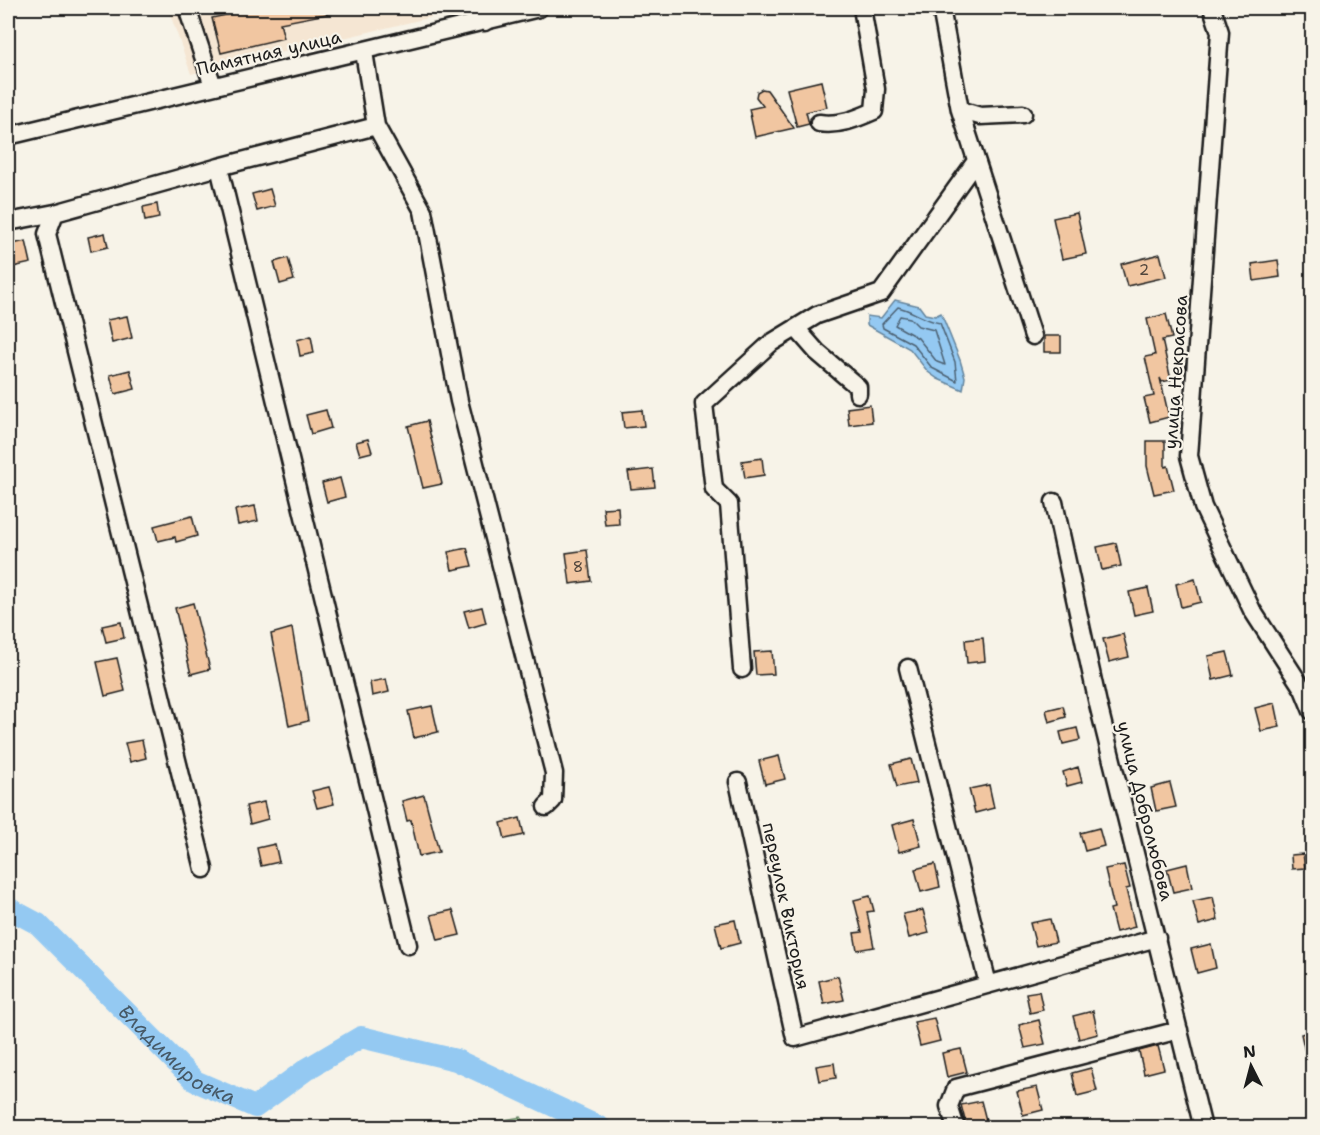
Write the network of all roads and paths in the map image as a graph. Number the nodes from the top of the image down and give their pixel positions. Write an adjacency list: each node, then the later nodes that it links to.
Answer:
1 (188, 8): 8 (street)
2 (539, 8): 6 (street, Памятная улица)
3 (862, 8): 11 (street)
4 (941, 8): 9 (street)
5 (1212, 8): 24 (street, улица Некрасова)
6 (483, 15): 7 (street, Памятная улица)
7 (364, 52): 8 (street, Памятная улица); 12 (street)
8 (213, 86): 13 (street, Памятная улица)
9 (960, 110): 10 (street); 14 (street)
10 (1023, 114)
11 (819, 123)
12 (376, 126): 15 (street); 26 (street)
13 (8, 136)
14 (976, 161): 18 (street); 19 (street)
15 (219, 167): 16 (street); 29 (street)
16 (55, 213): 17 (street); 27 (street)
17 (8, 222)
18 (796, 328): 20 (street); 23 (street)
19 (1033, 336)
20 (858, 394)
21 (1054, 502): 28 (street, улица Добролюбова)
22 (908, 668): 30 (street)
23 (742, 669)
24 (1312, 711)
25 (738, 782): 30 (street, переулок Виктория)
26 (546, 807)
27 (204, 869)
28 (1157, 938): 30 (street); 31 (street, улица Добролюбова)
29 (408, 945)
30 (988, 984)
31 (1179, 1030): 32 (street); 33 (street, улица Добролюбова)
32 (956, 1128)
33 (1203, 1128)

